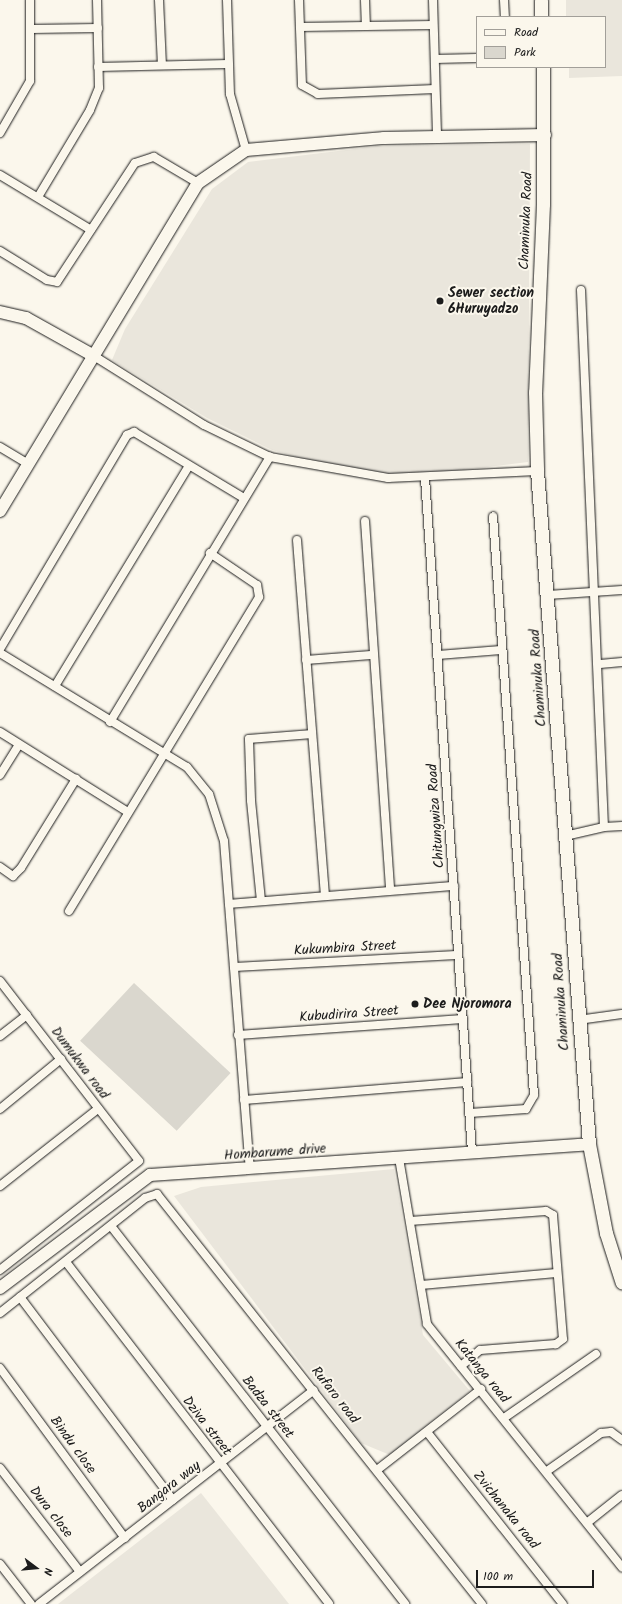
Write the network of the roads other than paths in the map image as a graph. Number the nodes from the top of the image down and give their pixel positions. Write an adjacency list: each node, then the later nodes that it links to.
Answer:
1 (30, 0): 16 (street)
2 (97, 0): 15 (street)
3 (159, 0): 20 (street)
4 (227, 0): 19 (street)
5 (299, 0): 14 (street)
6 (365, 0): 13 (street)
7 (433, 0): 12 (street)
8 (504, 0): 10 (street)
9 (541, 0): 11 (main road)
10 (505, 16)
11 (542, 16)
12 (433, 25): 13 (street); 18 (street)
13 (366, 26): 14 (street)
14 (300, 27): 23 (street)
15 (98, 28): 16 (street); 21 (street)
16 (31, 29): 24 (street)
17 (476, 58): 18 (street)
18 (435, 59): 23 (street)
19 (228, 64): 20 (street); 27 (street)
20 (162, 65): 21 (street)
21 (98, 67): 30 (street)
22 (543, 68): 25 (main road, Chaminuka Road)
23 (435, 89): 26 (street)
24 (0, 133)
25 (545, 134): 26 (street); 40 (main road, Chaminuka Road)
26 (437, 137): 27 (street)
27 (246, 150): 29 (street)
28 (0, 175): 30 (street)
29 (198, 183): 31 (street); 35 (street)
30 (38, 197): 31 (street)
31 (91, 230): 32 (street)
32 (0, 251)
33 (580, 290): 49 (street)
34 (0, 312): 35 (street)
35 (94, 356): 37 (street); 38 (street)
36 (0, 447): 38 (street)
37 (270, 457): 41 (street); 42 (street)
38 (28, 464): 43 (street)
39 (189, 466): 42 (street); 51 (street); 59 (street)
40 (538, 471): 41 (street); 50 (main road, Chaminuka Road)
41 (425, 478): 55 (street, Chitungwiza Road)
42 (244, 498): 47 (street)
43 (0, 511)
44 (492, 516): 52 (street)
45 (365, 521): 54 (street)
46 (298, 540): 56 (street)
47 (210, 553): 60 (street); 64 (street)
48 (622, 590): 49 (street)
49 (595, 592): 50 (street); 58 (street)
50 (548, 595): 70 (main road, Chaminuka Road)
51 (0, 649)
52 (500, 650): 55 (street); 92 (street)
53 (0, 653): 59 (street)
54 (371, 655): 56 (street); 73 (street)
55 (438, 656): 72 (street, Chitungwiza Road)
56 (306, 660): 62 (street)
57 (622, 662): 58 (street)
58 (600, 664): 69 (street)
59 (55, 686): 60 (street)
60 (110, 722): 64 (street)
61 (0, 732): 63 (street)
62 (312, 734): 74 (street); 75 (street)
63 (19, 744): 65 (street); 66 (street)
64 (164, 753): 67 (street); 76 (street)
65 (0, 775)
66 (76, 778): 67 (street); 71 (street)
67 (128, 812): 77 (street)
68 (622, 826): 69 (street)
69 (604, 827): 70 (street)
70 (565, 836): 84 (main road, Chaminuka Road)
71 (0, 867)
72 (454, 886): 73 (street); 78 (street, Chitungwiza Road)
73 (390, 890): 74 (street)
74 (325, 894): 75 (street)
75 (261, 901): 76 (street)
76 (229, 904): 79 (street)
77 (69, 911)
78 (457, 955): 79 (street, Kukumbira Street); 83 (street, Chitungwiza Road)
79 (234, 967): 85 (street)
80 (0, 981): 82 (street, Dumukwa road)
81 (622, 1014): 84 (street)
82 (27, 1015): 86 (street); 87 (street, Dumukwa road)
83 (462, 1019): 85 (street, Kubudirira Street); 88 (street, Chitungwiza Road)
84 (578, 1020): 93 (main road, Chaminuka Road)
85 (238, 1035): 89 (street)
86 (0, 1036)
87 (61, 1060): 90 (street); 91 (street, Dumukwa road)
88 (467, 1082): 89 (street); 92 (street, Chitungwiza Road)
89 (244, 1100): 96 (street)
90 (0, 1109)
91 (98, 1109): 97 (street); 101 (street, Dumukwa road)
92 (470, 1113): 94 (street, Chitungwiza Road)
93 (589, 1144): 94 (street, Hombarume drive); 103 (main road, Chaminuka Road)
94 (472, 1152): 95 (street, Hombarume drive)
95 (399, 1158): 96 (street, Hombarume drive); 98 (street, Katanga road)
96 (250, 1169): 105 (street, Hombarume drive)
97 (0, 1186)
98 (410, 1221): 102 (street); 104 (street, Katanga road)
99 (111, 1226): 100 (street); 112 (street, Rufaro road); 114 (street, Badza street)
100 (66, 1262): 106 (street); 117 (street, Dziva street)
101 (0, 1270)
102 (556, 1273): 104 (street); 109 (street)
103 (622, 1283)
104 (421, 1285): 109 (street, Katanga road)
105 (0, 1288)
106 (20, 1297): 107 (street); 122 (street)
107 (0, 1313)
108 (596, 1354): 113 (street)
109 (462, 1366): 111 (street, Katanga road)
110 (0, 1368): 124 (street, Bindu close)
111 (481, 1389): 113 (street, Katanga road); 115 (street)
112 (314, 1390): 114 (street, Bangara way); 119 (street, Rufaro road)
113 (504, 1418): 120 (street, Katanga road)
114 (267, 1427): 117 (street, Bangara way); 131 (street, Badza street)
115 (427, 1432): 119 (street); 133 (street, Zvichanaka road)
116 (622, 1440): 120 (street)
117 (220, 1464): 122 (street, Bangara way); 130 (street, Dziva street)
118 (0, 1468): 127 (street, Dura close)
119 (378, 1470): 132 (street, Rufaro road)
120 (548, 1471): 123 (street, Katanga road)
121 (622, 1495): 123 (street)
122 (173, 1500): 124 (street, Bangara way)
123 (588, 1522): 126 (street, Katanga road)
124 (125, 1538): 127 (street, Bangara way)
125 (0, 1564): 128 (street)
126 (622, 1567)
127 (80, 1572): 129 (street, Bangara way)
128 (31, 1604)
129 (39, 1604)
130 (329, 1604)
131 (405, 1604)
132 (482, 1604)
133 (563, 1604)

